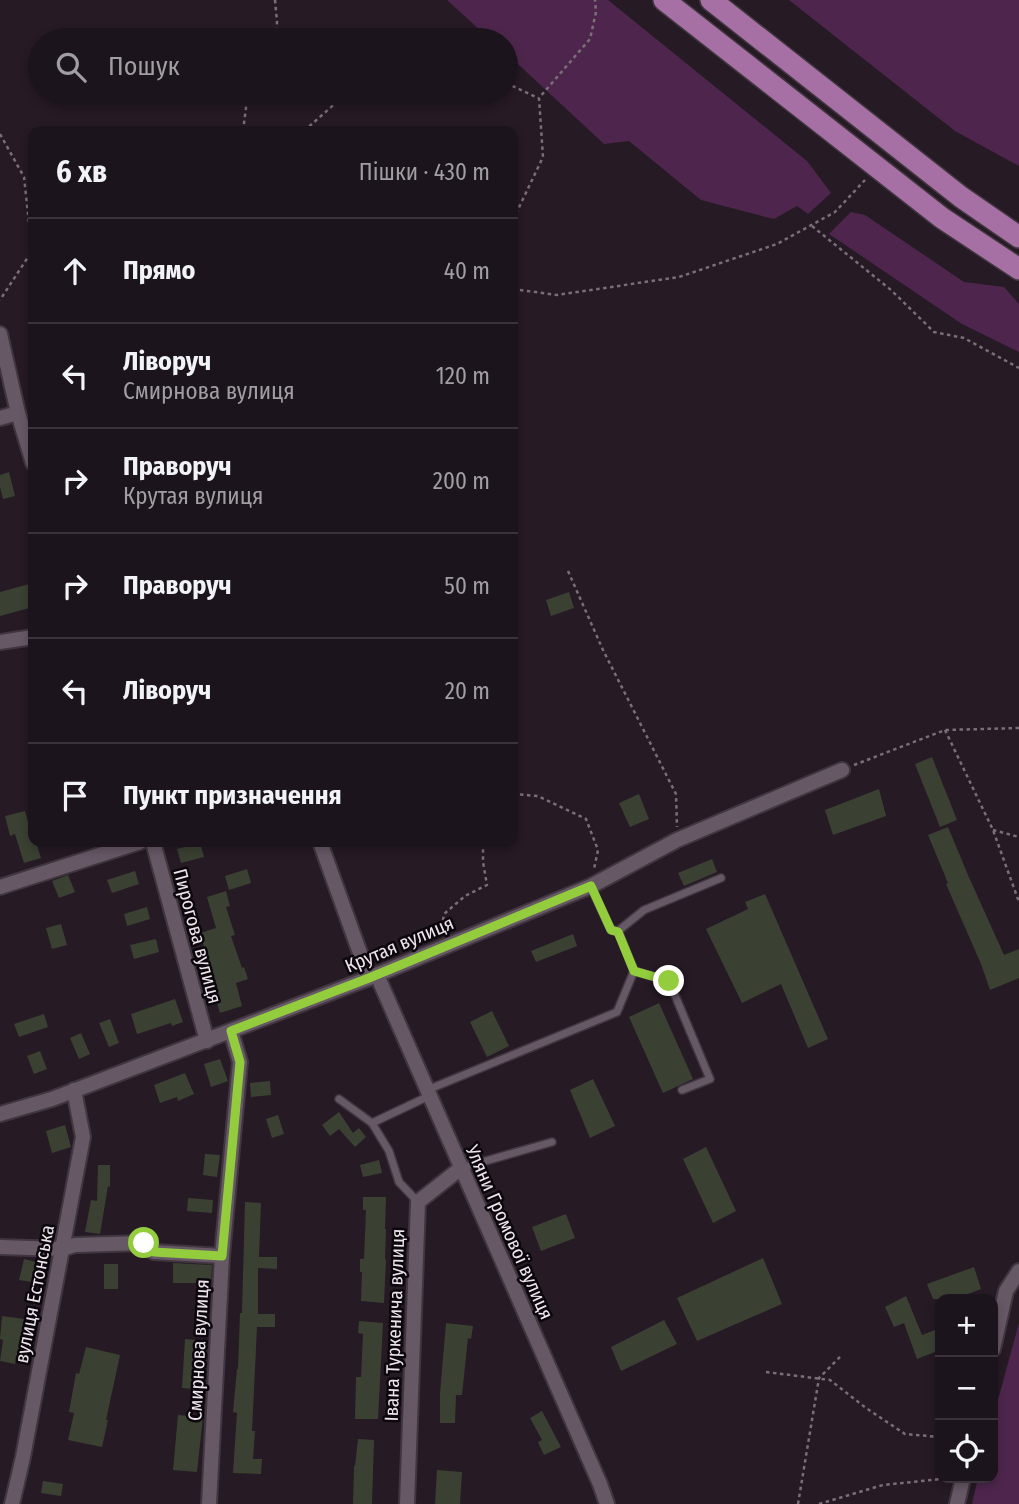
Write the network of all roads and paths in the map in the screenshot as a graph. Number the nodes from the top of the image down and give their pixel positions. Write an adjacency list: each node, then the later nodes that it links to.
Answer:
1 (275, 0): 5 (path)
2 (595, 0): 7 (path)
3 (664, 0): 13 (main road)
4 (711, 0): 17 (main road)
5 (277, 28)
6 (518, 88): 7 (path)
7 (539, 98): 14 (path)
8 (246, 105): 10 (path)
9 (333, 105): 11 (path)
10 (244, 126)
11 (310, 126)
12 (0, 134): 15 (path)
13 (878, 167): 16 (path); 19 (main road)
14 (518, 210)
15 (28, 214)
16 (811, 225): 20 (path); 23 (path)
17 (1019, 237)
18 (28, 257): 21 (path)
19 (1019, 269)
20 (518, 290)
21 (0, 300)
22 (0, 334): 24 (street)
23 (1019, 368)
24 (18, 413): 25 (street); 26 (street)
25 (0, 418)
26 (28, 446)
27 (568, 571): 36 (path)
28 (28, 638): 29 (street)
29 (0, 642)
30 (1019, 729): 31 (path)
31 (945, 730): 32 (path); 34 (path)
32 (842, 770): 36 (street, Крутая вулиця)
33 (518, 794): 42 (path)
34 (993, 830): 35 (path); 44 (path)
35 (1019, 837)
36 (677, 840): 42 (street, Крутая вулиця)
37 (124, 847): 43 (street)
38 (154, 847): 50 (street, Пирогова вулиця)
39 (322, 847): 48 (street, Уляни Громової вулиця)
40 (483, 847): 46 (path)
41 (721, 878): 45 (lane)
42 (591, 886): 45 (lane); 46 (street, Крутая вулиця)
43 (0, 887)
44 (1019, 902)
45 (618, 932): 47 (lane)
46 (439, 948): 48 (street, Крутая вулиця)
47 (634, 971): 52 (lane); 53 (lane)
48 (373, 977): 49 (street, Крутая вулиця); 53 (street, Уляни Громової вулиця)
49 (231, 1031): 50 (street, Крутая вулиця); 62 (street, Смирнова вулиця)
50 (207, 1041): 51 (street, Крутая вулиця)
51 (74, 1090): 55 (street, Крутая вулиця); 61 (street, вулиця Естонська)
52 (682, 1090)
53 (428, 1093): 56 (lane); 58 (street, Уляни Громової вулиця)
54 (339, 1099): 56 (lane)
55 (1, 1110)
56 (372, 1123): 59 (lane)
57 (552, 1142): 58 (lane)
58 (461, 1168): 59 (street, Івана Туркенича вулиця); 74 (street, Уляни Громової вулиця)
59 (418, 1202): 73 (street, Івана Туркенича вулиця)
60 (0, 1247): 61 (street)
61 (62, 1250): 62 (street); 71 (street, вулиця Естонська)
62 (222, 1256): 72 (street, Смирнова вулиця)
63 (1019, 1271): 64 (street)
64 (998, 1326)
65 (842, 1355): 67 (path)
66 (766, 1372): 67 (path)
67 (818, 1378): 68 (path); 75 (path)
68 (935, 1437)
69 (935, 1480): 76 (path)
70 (962, 1483): 77 (street)
71 (12, 1504)
72 (208, 1504)
73 (407, 1504)
74 (607, 1504)
75 (798, 1504)
76 (819, 1504)
77 (957, 1504)

